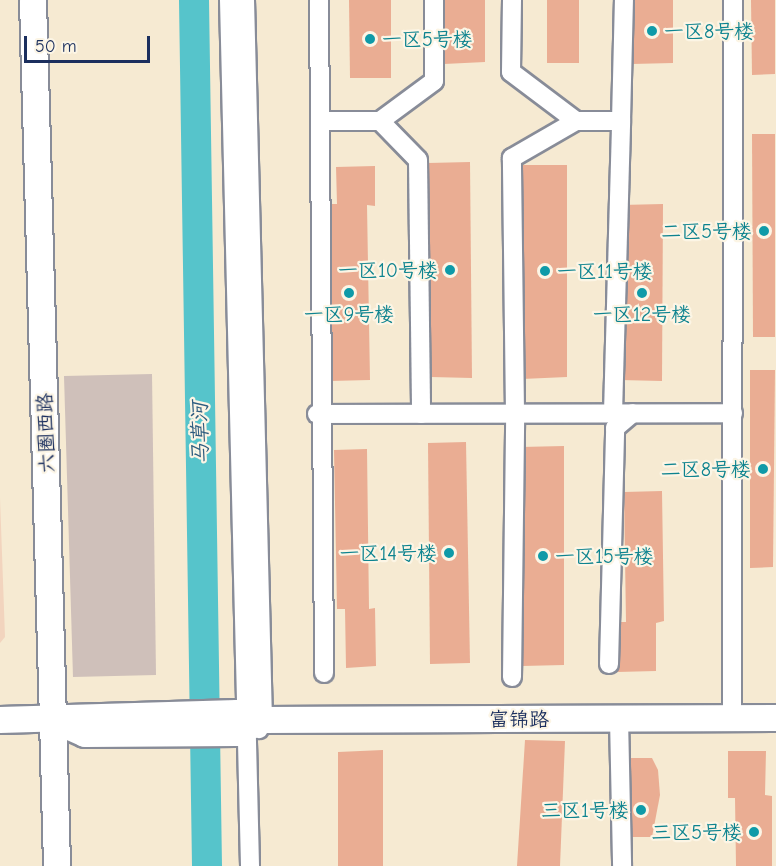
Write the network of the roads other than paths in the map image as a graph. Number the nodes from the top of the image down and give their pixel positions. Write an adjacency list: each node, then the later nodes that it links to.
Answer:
1 (33, 0): 26 (street, 六圈西路)
2 (229, 0): 27 (street)
3 (245, 0): 27 (street)
4 (320, 0): 9 (street)
5 (435, 0): 10 (street)
6 (512, 0): 12 (street)
7 (624, 0): 11 (street)
8 (733, 0): 13 (street)
9 (322, 121): 10 (street); 17 (street)
10 (380, 121): 18 (street)
11 (621, 121): 12 (street); 15 (street)
12 (576, 122): 14 (street)
13 (733, 412): 16 (street); 23 (street)
14 (515, 413): 15 (street); 18 (street); 21 (street)
15 (613, 413): 16 (street)
16 (633, 413): 19 (street)
17 (320, 414): 18 (street); 20 (street)
18 (421, 414)
19 (609, 664)
20 (324, 673)
21 (512, 677)
22 (619, 718): 23 (street, 富锦路); 27 (street, 富锦路); 30 (street)
23 (732, 718): 24 (street, 富锦路)
24 (776, 718)
25 (0, 720): 26 (street, 富锦路)
26 (54, 720): 27 (street, 富锦路); 28 (street, 六圈西路)
27 (246, 722): 29 (street)
28 (57, 866)
29 (250, 866)
30 (622, 866)

